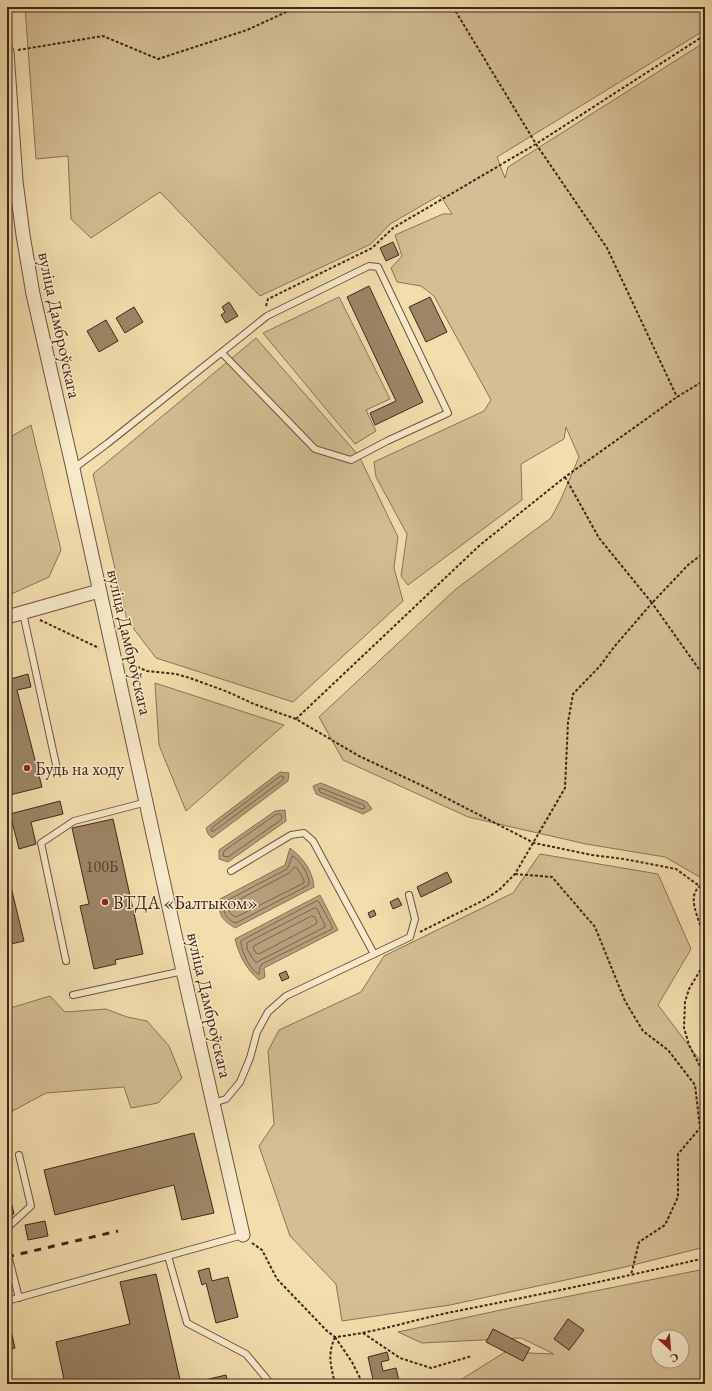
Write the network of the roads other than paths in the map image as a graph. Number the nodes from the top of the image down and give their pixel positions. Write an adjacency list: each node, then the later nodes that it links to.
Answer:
1 (7, 52): 2 (street, вуліца Дамброўскага)
2 (12, 181): 4 (street, вуліца Дамброўскага)
3 (222, 352): 3 (lane); 4 (lane)
4 (73, 469): 5 (street, вуліца Дамброўскага)
5 (99, 591): 6 (street); 9 (street, вуліца Дамброўскага)
6 (23, 612): 7 (street); 8 (lane)
7 (7, 617)
8 (56, 769)
9 (147, 802): 13 (lane); 14 (street, вуліца Дамброўскага)
10 (231, 871): 12 (lane)
11 (410, 895): 12 (lane)
12 (374, 954): 16 (lane)
13 (66, 961)
14 (183, 971): 15 (lane); 16 (street, вуліца Дамброўскага)
15 (73, 995)
16 (213, 1103): 19 (street, вуліца Дамброўскага)
17 (19, 1155): 18 (lane)
18 (7, 1228)
19 (243, 1235): 21 (lane)
20 (7, 1251): 22 (lane)
21 (168, 1256): 22 (lane); 24 (lane)
22 (19, 1298): 23 (lane)
23 (7, 1301)
24 (271, 1384)

